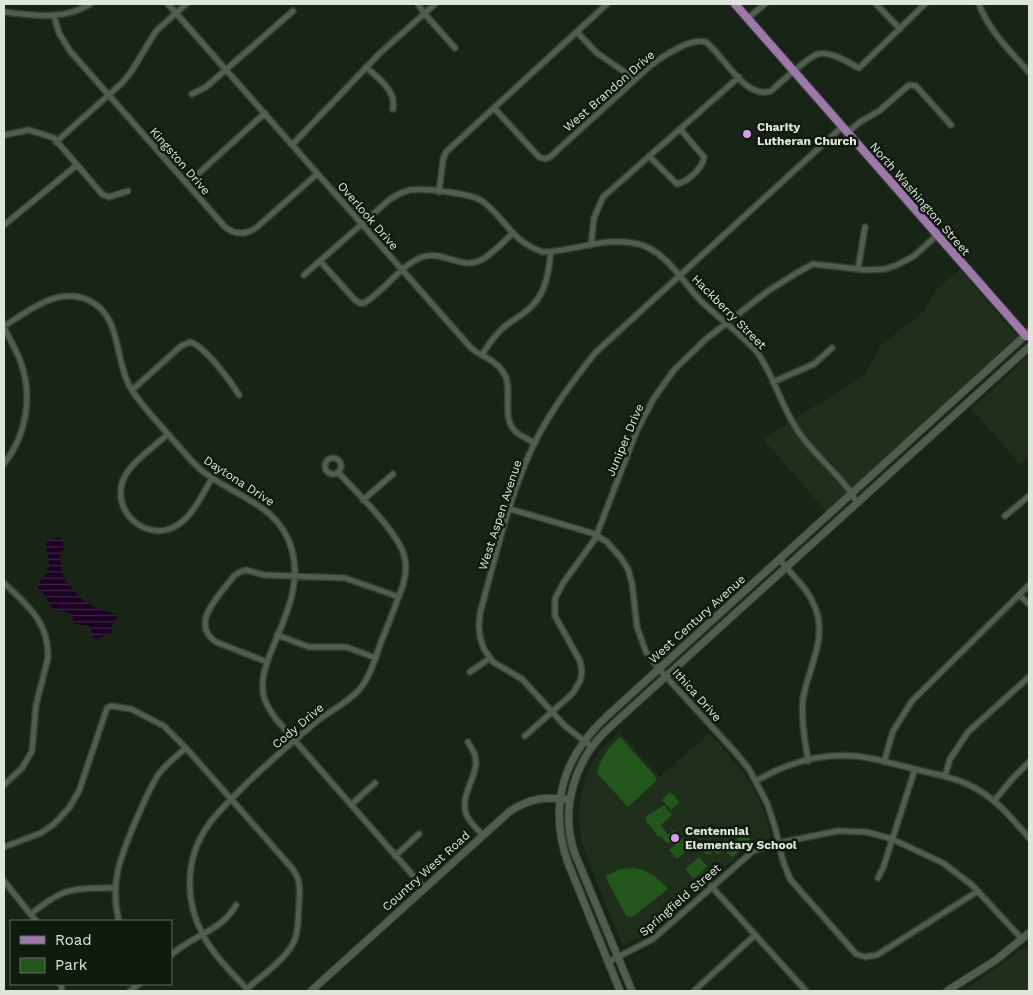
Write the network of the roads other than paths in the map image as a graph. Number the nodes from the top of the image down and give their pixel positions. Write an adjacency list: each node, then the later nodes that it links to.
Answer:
1 (90, 4): 12 (street)
2 (168, 4): 15 (street, Overlook Drive)
3 (186, 4): 15 (street)
4 (418, 4): 16 (street)
5 (435, 4): 16 (street)
6 (607, 4): 20 (street)
7 (735, 4): 18 (main road, North Washington Street)
8 (765, 4): 18 (street)
9 (876, 4): 19 (street)
10 (925, 4): 19 (street)
11 (979, 4): 25 (street)
12 (81, 6): 17 (street)
13 (293, 11): 23 (street)
14 (4, 12): 17 (street)
15 (176, 13): 23 (street, Overlook Drive); 29 (street)
16 (424, 13): 21 (street); 22 (street)
17 (54, 16): 29 (street, Kingston Drive)
18 (748, 18): 24 (main road, North Washington Street)
19 (900, 29): 24 (street)
20 (577, 32): 27 (street); 30 (street)
21 (455, 48)
22 (366, 67): 31 (street); 38 (street)
23 (226, 70): 28 (street); 32 (street, Overlook Drive)
24 (794, 71): 26 (street, West Brandon Drive); 35 (main road, North Washington Street)
25 (1029, 72)
26 (739, 77): 27 (street, West Brandon Drive); 34 (street)
27 (633, 81): 30 (street, West Brandon Drive)
28 (192, 94)
29 (109, 95): 37 (street); 42 (street, Kingston Drive)
30 (494, 108): 44 (street)
31 (393, 109)
32 (265, 113): 38 (street, Overlook Drive); 42 (street)
33 (951, 125): 35 (street, West Aspen Avenue)
34 (680, 129): 39 (street); 39 (street)
35 (844, 130): 49 (main road, North Washington Street); 55 (street, West Aspen Avenue)
36 (4, 135): 37 (street)
37 (56, 142): 40 (street)
38 (292, 146): 41 (street, Overlook Drive)
39 (650, 156): 50 (street)
40 (77, 165): 43 (street); 46 (street)
41 (318, 174): 42 (street, Kingston Drive); 45 (street, Overlook Drive)
42 (187, 184)
43 (128, 192)
44 (439, 192): 45 (street, Hackberry Street); 48 (street, Hackberry Street)
45 (362, 224): 52 (street, Hackberry Street); 54 (street, Overlook Drive)
46 (4, 225)
47 (865, 227): 53 (street)
48 (512, 234): 51 (street, Hackberry Street); 54 (street)
49 (937, 235): 53 (street, Juniper Drive); 59 (main road, North Washington Street)
50 (592, 244): 51 (street, Hackberry Street); 55 (street, Hackberry Street)
51 (551, 252): 62 (street)
52 (320, 260): 54 (street); 56 (street, Hackberry Street)
53 (858, 270): 57 (street, Juniper Drive)
54 (402, 271): 62 (street, Overlook Drive)
55 (679, 274): 57 (street, Hackberry Street); 67 (street, West Aspen Avenue)
56 (304, 275)
57 (726, 323): 63 (street, Hackberry Street); 78 (street, Juniper Drive)
58 (4, 327): 64 (street, Daytona Drive); 68 (street)
59 (1028, 336): 72 (main road, West Century Avenue)
60 (1029, 347): 75 (main road, West Century Avenue)
61 (832, 348): 63 (street)
62 (482, 354): 67 (street, Overlook Drive)
63 (773, 382): 72 (street, Hackberry Street)
64 (132, 390): 65 (street); 66 (street, Daytona Drive)
65 (240, 396)
66 (168, 434): 71 (street, Daytona Drive); 71 (street)
67 (535, 443): 76 (street, West Aspen Avenue)
68 (4, 464)
69 (338, 472): 74 (street, Cody Drive)
70 (393, 474): 74 (street)
71 (212, 478): 81 (street, Daytona Drive)
72 (852, 494): 75 (street, Hackberry Street); 79 (main road, West Century Avenue)
73 (1029, 496): 77 (street)
74 (363, 500): 85 (street, Cody Drive)
75 (857, 503): 80 (main road, West Century Avenue)
76 (510, 509): 78 (street, Ithica Drive); 89 (street, West Aspen Avenue)
77 (1005, 516)
78 (597, 535): 91 (street, Ithica Drive); 95 (street, Juniper Drive)
79 (780, 559): 80 (street); 91 (main road, West Century Avenue)
80 (786, 568): 93 (main road, West Century Avenue); 102 (street)
81 (295, 576): 85 (street); 87 (street, Daytona Drive); 90 (street)
82 (4, 583): 109 (street)
83 (1029, 585): 84 (street)
84 (1019, 595): 86 (street); 103 (street)
85 (399, 597): 88 (street, Cody Drive)
86 (1029, 604)
87 (278, 635): 88 (street); 90 (street, Daytona Drive)
88 (376, 658): 97 (street, Cody Drive)
89 (490, 658): 92 (street); 95 (street)
90 (267, 662): 97 (street, Daytona Drive)
91 (659, 669): 93 (street, Ithica Drive); 98 (main road, West Century Avenue)
92 (470, 672)
93 (666, 676): 100 (main road, West Century Avenue); 107 (street, Ithica Drive)
94 (1029, 677): 106 (street)
95 (552, 712): 96 (street, Juniper Drive); 98 (street)
96 (525, 736)
97 (295, 741): 111 (street, Cody Drive); 114 (street, Daytona Drive)
98 (583, 741): 100 (street); 110 (main road, West Century Avenue)
99 (468, 742): 116 (street)
100 (592, 747): 112 (main road, West Century Avenue)
101 (186, 748): 111 (street); 120 (street); 125 (street)
102 (808, 760): 103 (street); 107 (street)
103 (884, 762): 105 (street)
104 (1029, 762): 113 (street)
105 (915, 769): 106 (street); 118 (street)
106 (945, 776): 113 (street)
107 (756, 781): 119 (street, Ithica Drive)
108 (375, 783): 114 (street)
109 (4, 785)
110 (560, 798): 112 (main road, Country West Road); 116 (main road, Country West Road); 138 (main road, West Century Avenue)
111 (231, 799): 133 (street, Cody Drive); 139 (street)
112 (570, 800): 137 (main road, West Century Avenue)
113 (994, 801): 117 (street)
114 (351, 805): 121 (street, Daytona Drive)
115 (419, 834): 121 (street)
116 (483, 835): 126 (main road, Country West Road)
117 (1029, 838)
118 (892, 839): 119 (street, Springfield Street); 122 (street); 127 (street, Springfield Street)
119 (778, 843): 124 (street, Springfield Street); 127 (street, Ithica Drive)
120 (4, 847)
121 (395, 856): 126 (street, Daytona Drive)
122 (878, 878)
123 (4, 881): 129 (street)
124 (711, 886): 134 (street); 137 (street, Springfield Street)
125 (115, 888): 129 (street); 131 (street)
126 (424, 888): 140 (main road, Country West Road)
127 (978, 891): 135 (street, Springfield Street)
128 (236, 905): 133 (street)
129 (31, 914): 130 (street)
130 (35, 920)
131 (119, 920)
132 (1029, 933): 135 (main road)
133 (202, 934): 136 (street); 139 (street, Cody Drive)
134 (755, 935): 143 (street); 144 (street)
135 (1022, 939): 145 (main road)
136 (172, 954)
137 (617, 956): 138 (street, Springfield Street); 142 (main road, West Century Avenue)
138 (608, 962): 141 (main road, West Century Avenue)
139 (248, 990)
140 (311, 991)
141 (620, 991)
142 (632, 991)
143 (694, 991)
144 (806, 991)
145 (947, 991)

